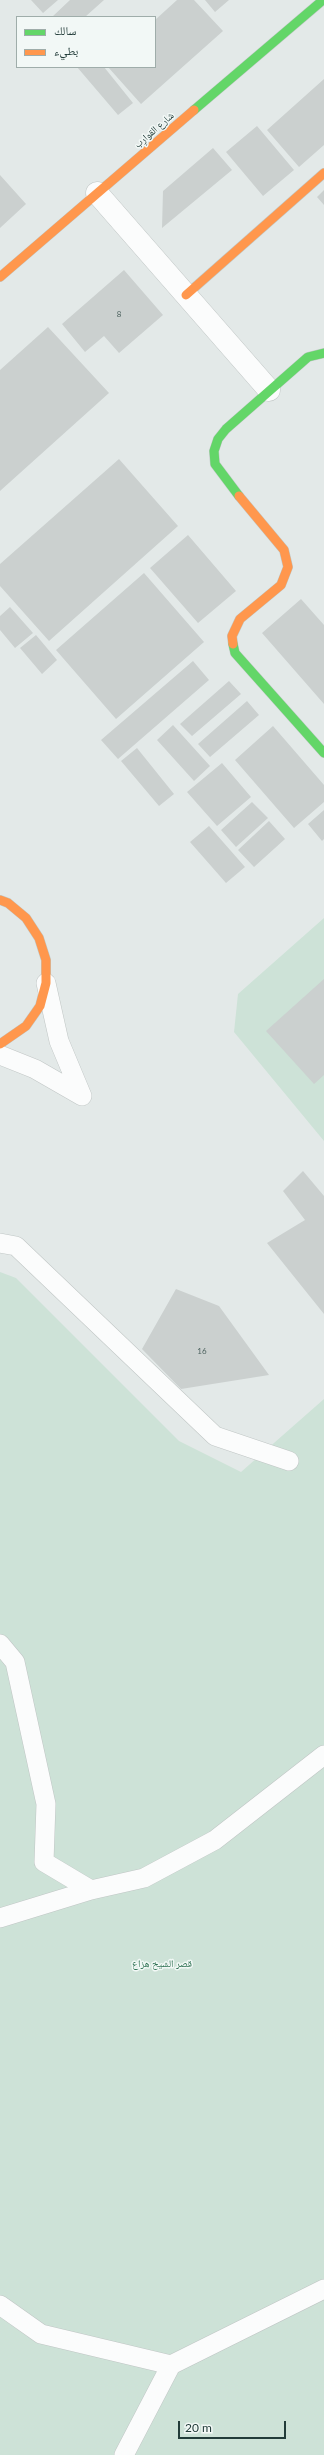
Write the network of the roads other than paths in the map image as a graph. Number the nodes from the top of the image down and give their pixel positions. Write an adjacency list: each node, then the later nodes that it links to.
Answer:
1 (323, 0): 3 (street, شارع القوارِب)
2 (324, 173): 5 (street)
3 (97, 193): 4 (street, شارع القوارِب); 5 (street)
4 (0, 277)
5 (186, 295): 7 (street)
6 (324, 353): 7 (street)
7 (269, 390): 8 (street)
8 (324, 753)
9 (0, 900): 10 (street)
10 (46, 983): 11 (street); 12 (lane)
11 (0, 1044)
12 (0, 1055)
13 (0, 1243): 14 (lane)
14 (289, 1461)
15 (0, 1644): 17 (lane)
16 (324, 1756): 17 (lane)
17 (91, 1890): 18 (lane)
18 (0, 1918)
19 (324, 2290): 21 (lane)
20 (0, 2305): 21 (lane)
21 (171, 2365): 22 (lane)
22 (124, 2455)

